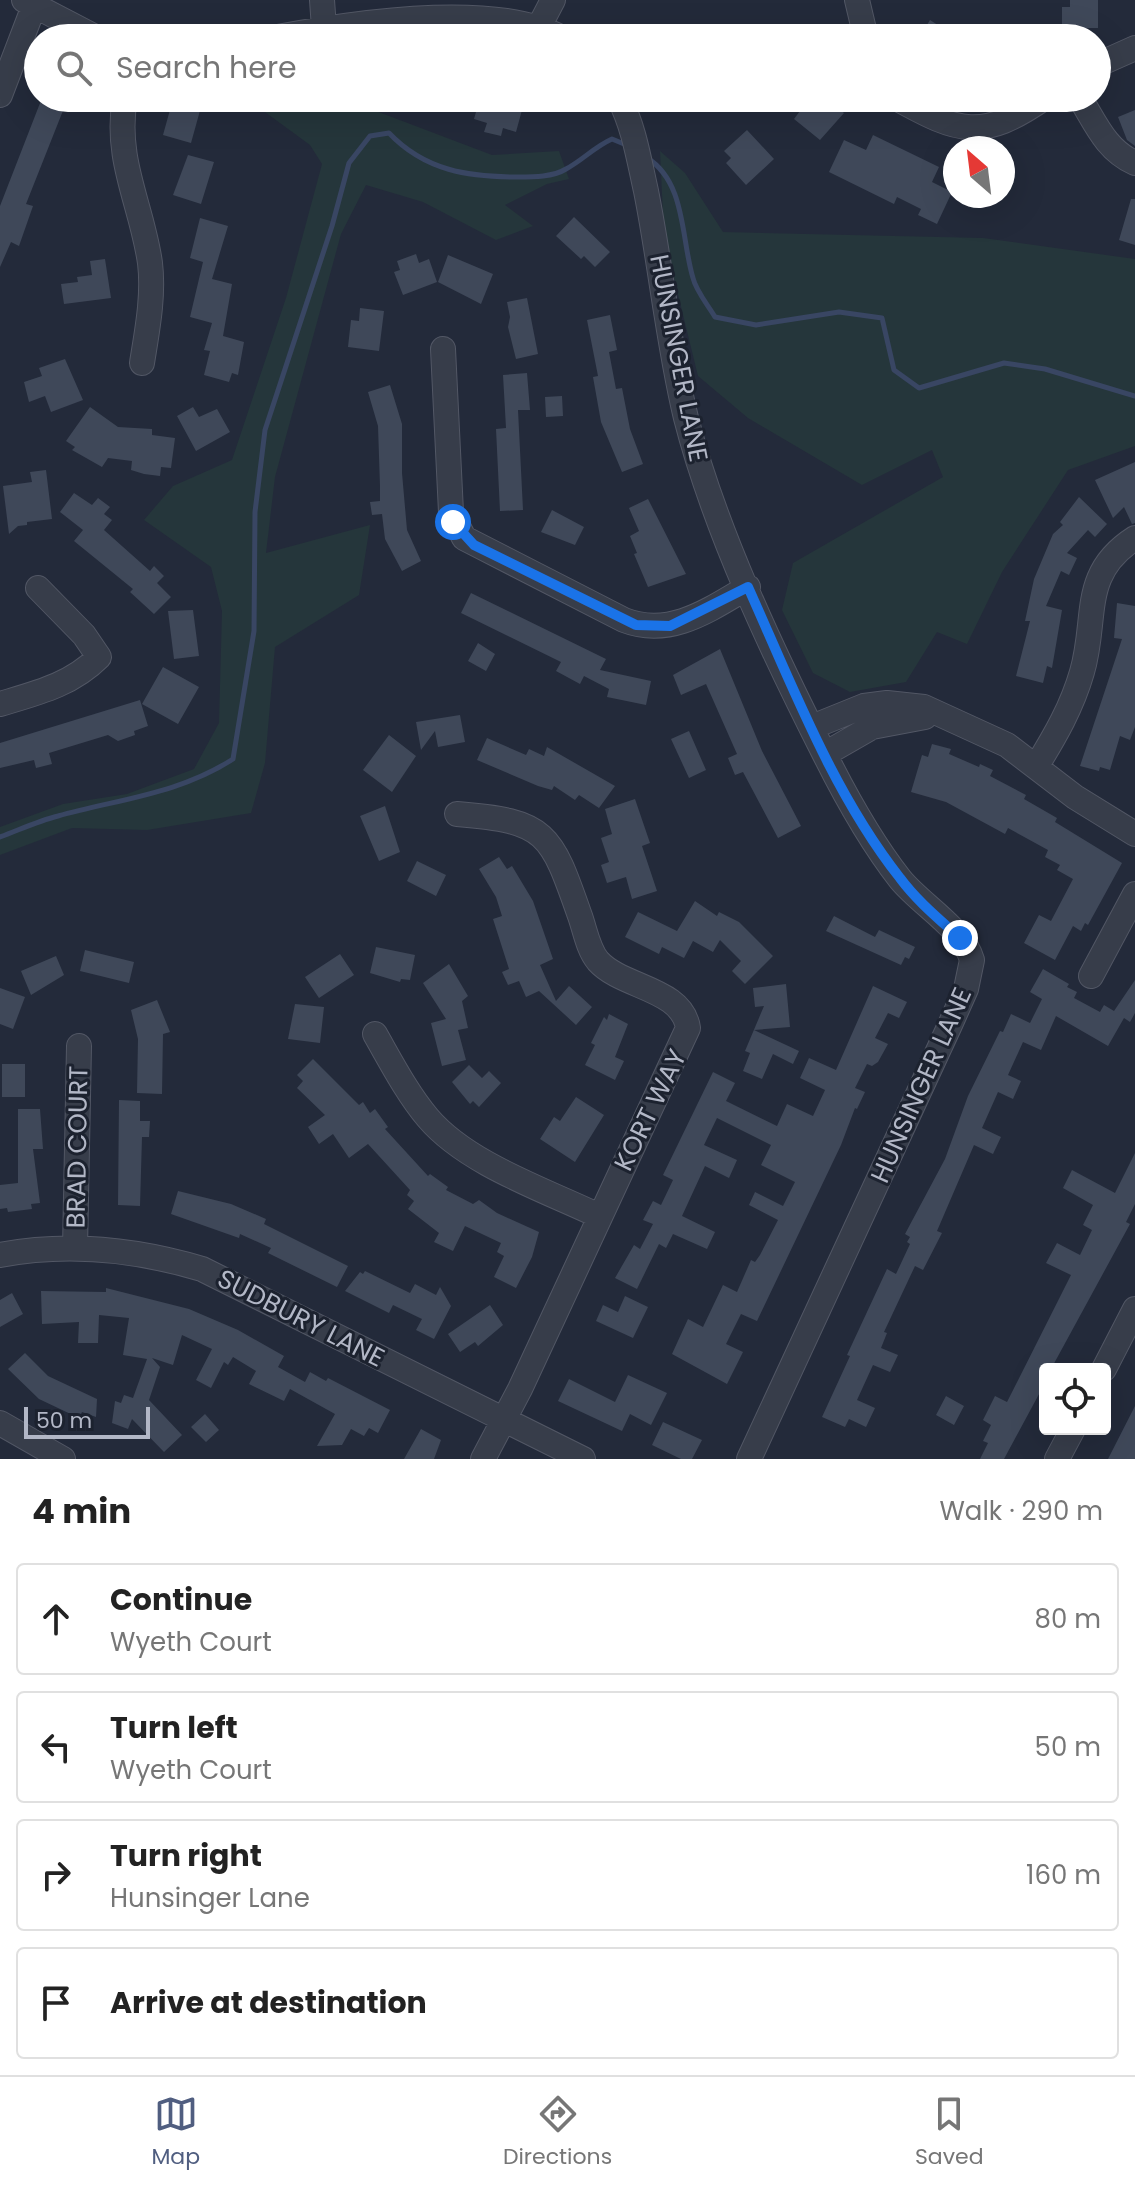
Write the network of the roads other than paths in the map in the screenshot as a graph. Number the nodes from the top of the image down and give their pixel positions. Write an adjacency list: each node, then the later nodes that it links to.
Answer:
1 (322, 0): 7 (street)
2 (553, 0): 5 (street)
3 (857, 0): 9 (street)
4 (29, 3): 6 (street); 12 (street)
5 (541, 23): 8 (street)
6 (70, 24)
7 (324, 24)
8 (348, 24)
9 (863, 24)
10 (1135, 48): 11 (street)
11 (1111, 59)
12 (0, 95)
13 (124, 112): 20 (street)
14 (625, 112): 22 (street, HUNSINGER LANE)
15 (921, 112): 16 (street)
16 (1023, 112)
17 (1088, 112): 18 (street)
18 (1135, 163)
19 (443, 349): 22 (street)
20 (142, 363)
21 (1135, 538): 28 (street)
22 (748, 587): 26 (street, HUNSINGER LANE)
23 (38, 588): 24 (street)
24 (0, 704)
25 (939, 715): 26 (street); 27 (street); 28 (street)
26 (812, 727): 27 (street, HUNSINGER LANE)
27 (825, 754): 46 (street, HUNSINGER LANE)
28 (1036, 767): 30 (street)
29 (457, 814): 35 (street, KORT WAY)
30 (1135, 834)
31 (1135, 894): 32 (street)
32 (1091, 976)
33 (375, 1034): 35 (street)
34 (79, 1046): 36 (street, BRAD COURT)
35 (599, 1216): 40 (street, KORT WAY)
36 (75, 1248): 37 (street, SUDBURY LANE); 40 (street, SUDBURY LANE)
37 (0, 1255)
38 (1135, 1309): 39 (street)
39 (1107, 1363)
40 (503, 1419): 44 (street, KORT WAY); 45 (street, SUDBURY LANE)
41 (0, 1423): 43 (street)
42 (1070, 1435): 47 (street)
43 (63, 1459)
44 (483, 1459)
45 (583, 1459)
46 (749, 1459)
47 (1057, 1459)

